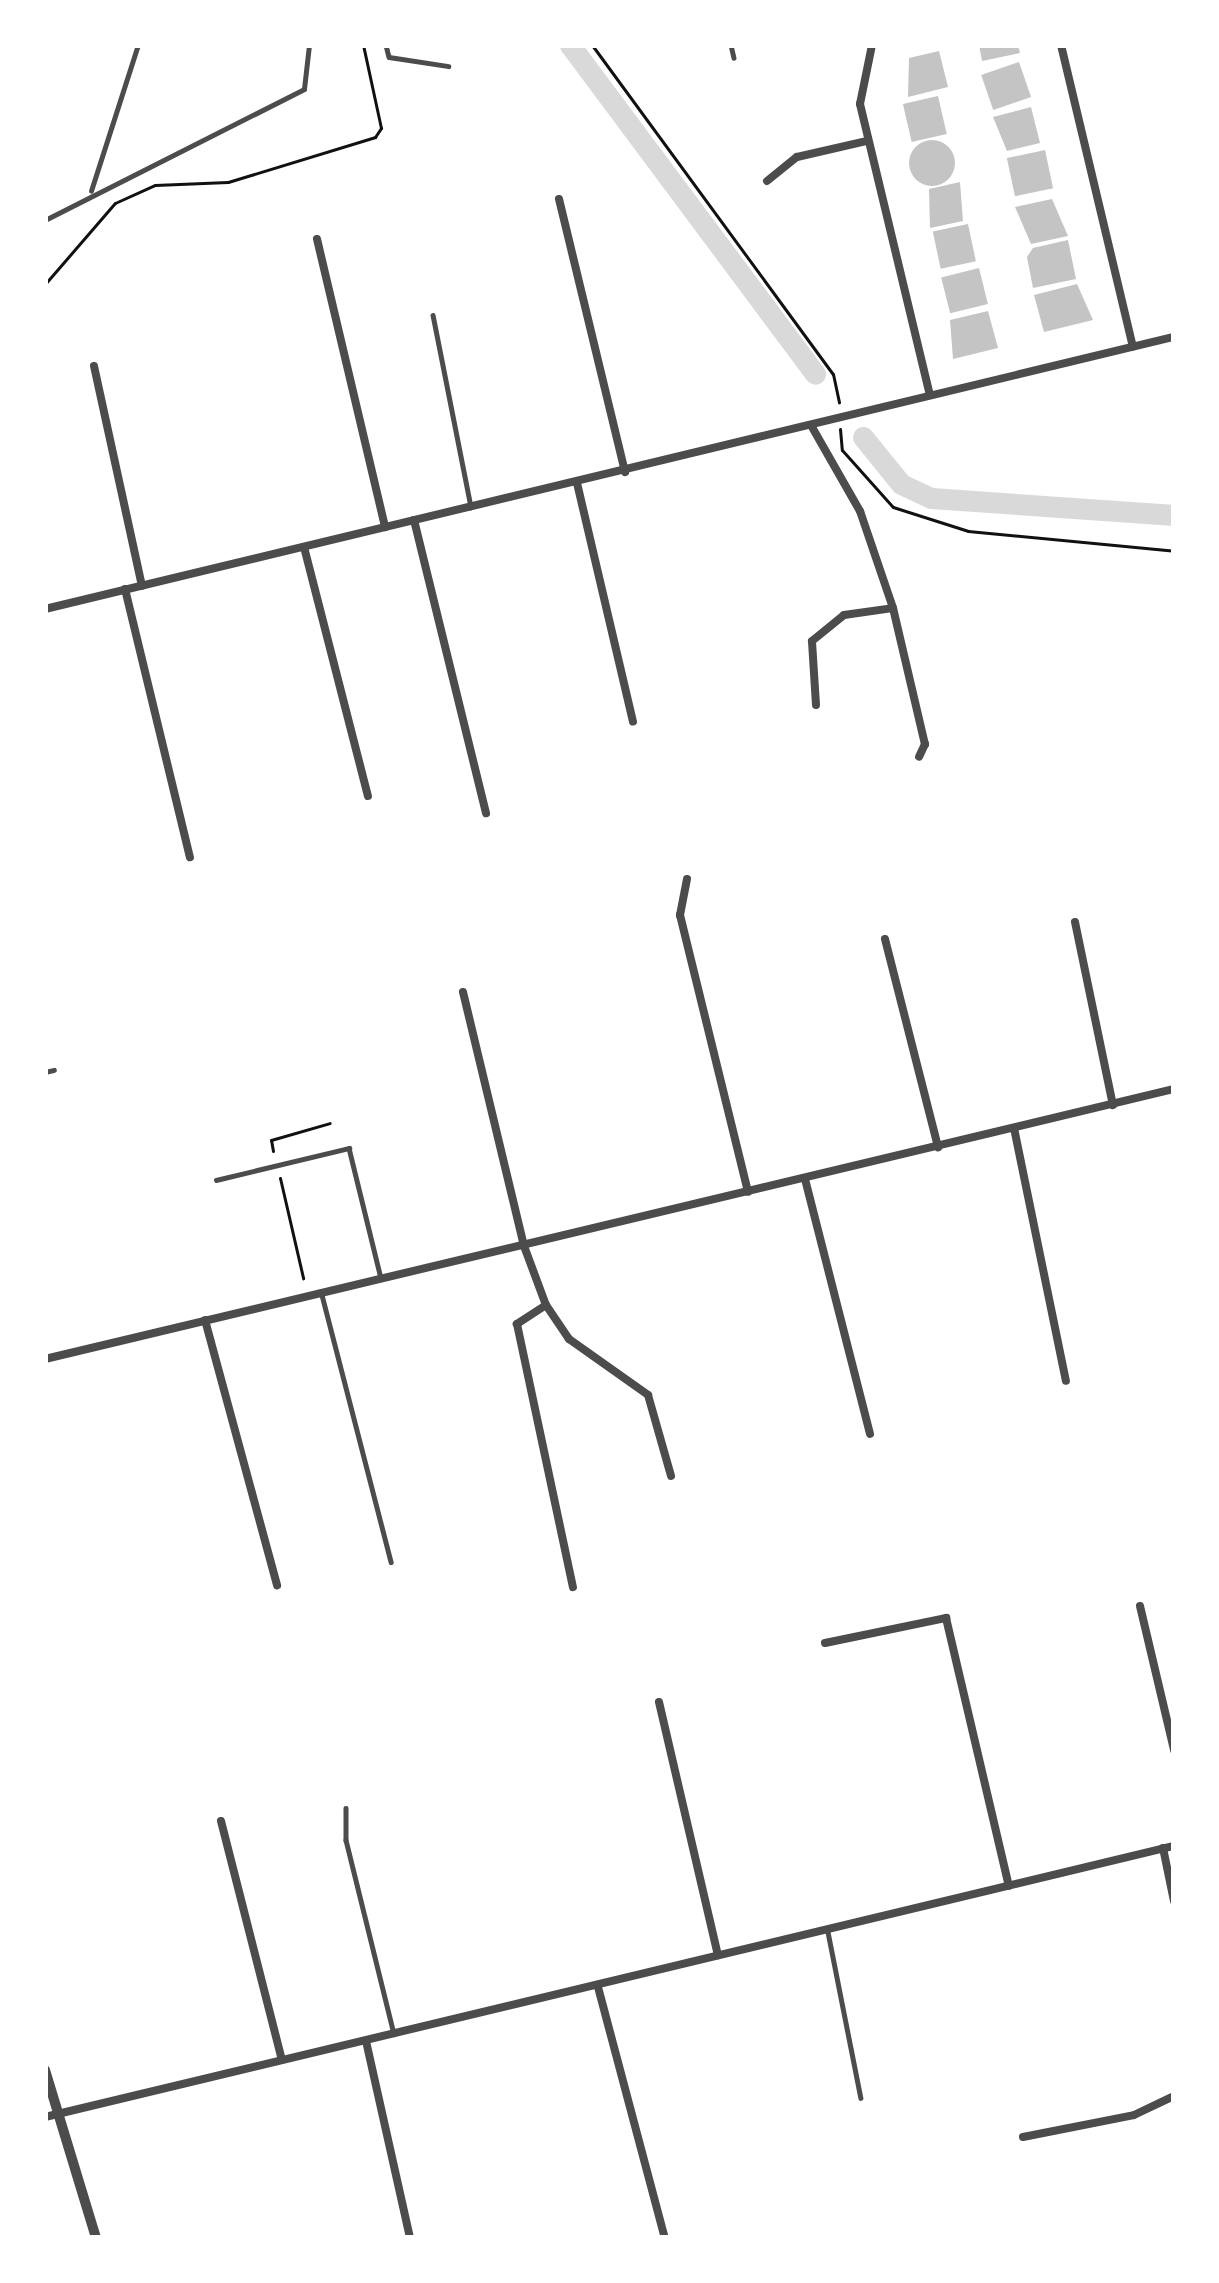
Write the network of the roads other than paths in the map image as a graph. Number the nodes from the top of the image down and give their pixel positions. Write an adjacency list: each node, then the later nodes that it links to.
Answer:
1 (138, 45): 11 (lane)
2 (309, 45): 11 (lane)
3 (386, 45): 8 (lane)
4 (731, 45): 7 (lane)
5 (872, 45): 9 (street)
6 (1061, 45): 17 (street)
7 (734, 58)
8 (448, 66)
9 (867, 141): 10 (street); 19 (street)
10 (767, 182)
11 (92, 191): 13 (lane)
12 (559, 199): 21 (street)
13 (45, 220)
14 (317, 239): 25 (street)
15 (433, 316): 23 (lane)
16 (1174, 337): 17 (street)
17 (1133, 347): 19 (street)
18 (94, 367): 27 (street)
19 (930, 395): 20 (street)
20 (812, 427): 21 (street); 29 (street)
21 (625, 472): 22 (street)
22 (577, 483): 23 (street); 32 (street)
23 (471, 507): 24 (street)
24 (414, 520): 25 (street); 35 (street)
25 (385, 527): 26 (street)
26 (304, 547): 27 (street); 34 (street)
27 (142, 586): 28 (street)
28 (125, 590): 30 (street); 36 (street)
29 (893, 608): 31 (street); 33 (street)
30 (45, 609)
31 (816, 705)
32 (633, 722)
33 (919, 757)
34 (368, 796)
35 (486, 813)
36 (190, 857)
37 (687, 879): 49 (street)
38 (1076, 922): 44 (street)
39 (885, 939): 46 (street)
40 (463, 992): 50 (street)
41 (54, 1070): 42 (lane)
42 (45, 1072)
43 (1174, 1090): 44 (street)
44 (1113, 1105): 45 (street)
45 (1015, 1128): 46 (street); 56 (street)
46 (938, 1147): 47 (street)
47 (805, 1178): 49 (street); 57 (street)
48 (216, 1180): 51 (lane)
49 (748, 1192): 50 (street)
50 (524, 1246): 51 (street); 53 (street)
51 (381, 1278): 52 (street)
52 (321, 1291): 54 (street); 59 (lane)
53 (546, 1305): 58 (street); 61 (street)
54 (205, 1321): 55 (street); 60 (street)
55 (45, 1359)
56 (1066, 1381)
57 (870, 1434)
58 (671, 1476)
59 (391, 1562)
60 (277, 1585)
61 (573, 1587)
62 (1140, 1606): 65 (street)
63 (825, 1643): 70 (street)
64 (659, 1702): 73 (street)
65 (1174, 1750)
66 (346, 1808): 75 (lane)
67 (220, 1821): 77 (street)
68 (1174, 1846): 69 (street)
69 (1163, 1848): 70 (street); 71 (street)
70 (1009, 1886): 72 (street)
71 (1174, 1901)
72 (828, 1932): 73 (street); 80 (lane)
73 (718, 1955): 74 (street)
74 (598, 1988): 75 (street); 86 (street)
75 (394, 2034): 76 (street)
76 (366, 2041): 77 (street); 85 (street)
77 (281, 2057): 81 (street)
78 (45, 2070): 81 (street)
79 (1174, 2096): 83 (street)
80 (861, 2098)
81 (62, 2114): 82 (street); 84 (street)
82 (45, 2117)
83 (1023, 2137)
84 (96, 2238)
85 (410, 2238)
86 (665, 2238)

